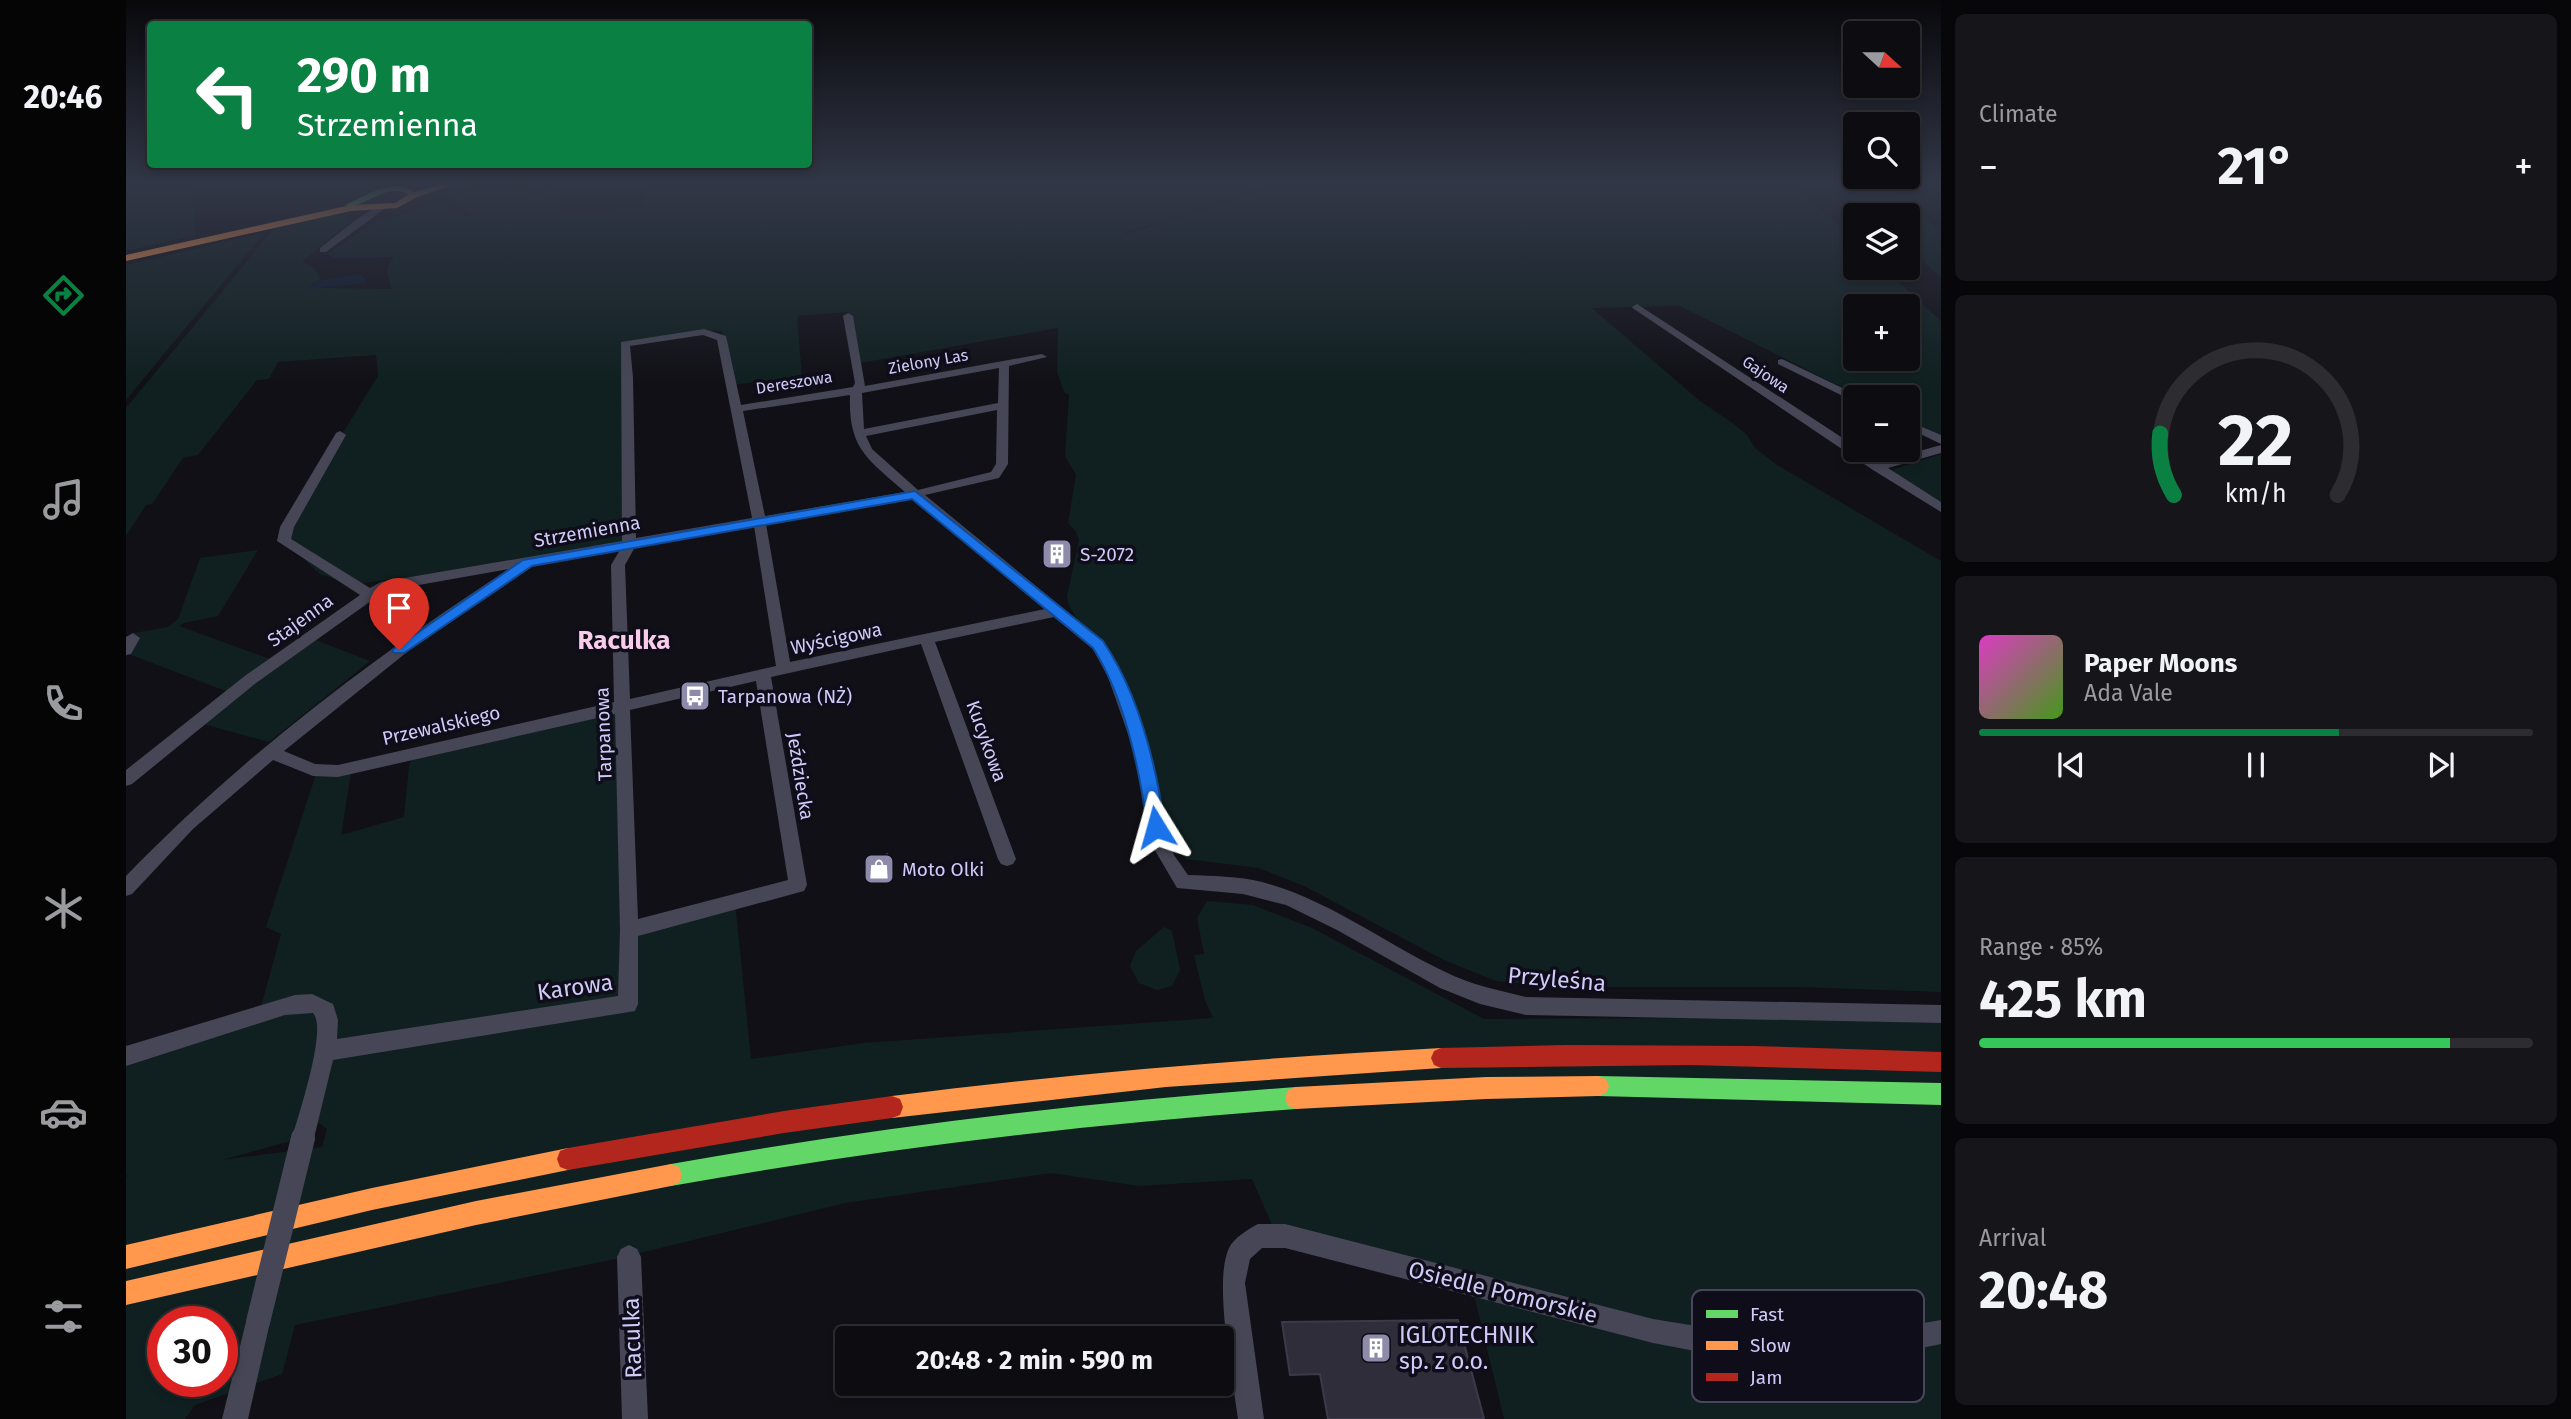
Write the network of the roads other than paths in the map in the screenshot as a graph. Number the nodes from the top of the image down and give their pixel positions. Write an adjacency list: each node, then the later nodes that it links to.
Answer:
1 (160, 250): 2 (main road)
2 (126, 258)
3 (1637, 307): 18 (street, Gajowa)
4 (848, 316): 9 (street)
5 (722, 338): 12 (street, Dereszowa); 22 (street, Tarpanowa)
6 (1042, 357): 8 (street, Zielony Las)
7 (1782, 362): 10 (street, Gajowa)
8 (1004, 364): 9 (street, Zielony Las); 11 (street)
9 (858, 390): 12 (street, Dereszowa); 14 (street)
10 (1843, 392)
11 (1003, 405): 14 (street); 19 (street)
12 (736, 409): 21 (street, Dereszowa)
13 (1920, 430): 16 (street)
14 (859, 434): 19 (street)
15 (340, 435): 24 (street)
16 (1941, 440)
17 (1941, 449): 18 (street)
18 (1877, 467): 20 (street, Gajowa)
19 (915, 494): 21 (street, Strzemienna); 25 (street)
20 (1941, 508)
21 (760, 522): 22 (street, Strzemienna); 27 (street, Dereszowa)
22 (629, 545): 23 (street, Strzemienna); 29 (street, Tarpanowa)
23 (528, 563): 24 (street, Stajenna); 30 (street, Strzemienna)
24 (369, 594): 31 (street, Stajenna)
25 (1058, 611): 26 (street, Wyścigowa); 35 (street, Przyleśna)
26 (926, 638): 27 (street, Wyścigowa); 32 (street, Kucykowa)
27 (784, 669): 28 (street, Wyścigowa)
28 (763, 674): 29 (street, Wyścigowa); 34 (street, Jeździecka)
29 (623, 705): 30 (street, Przewalskiego); 34 (street, Tarpanowa)
30 (271, 752): 33 (street, Strzemienna)
31 (126, 779)
32 (1007, 859)
33 (126, 888)
34 (629, 930): 36 (street, Karowa)
35 (1941, 1014)
36 (325, 1051): 37 (street); 44 (street, bridge)
37 (126, 1056)
38 (1941, 1062): 40 (main road)
39 (1941, 1094): 42 (main road)
40 (126, 1257)
41 (629, 1257): 45 (street, Raculka)
42 (126, 1293)
43 (1692, 1338): 46 (street, Osiedle Pomorskie)
44 (235, 1419)
45 (635, 1419)
46 (1251, 1419)

